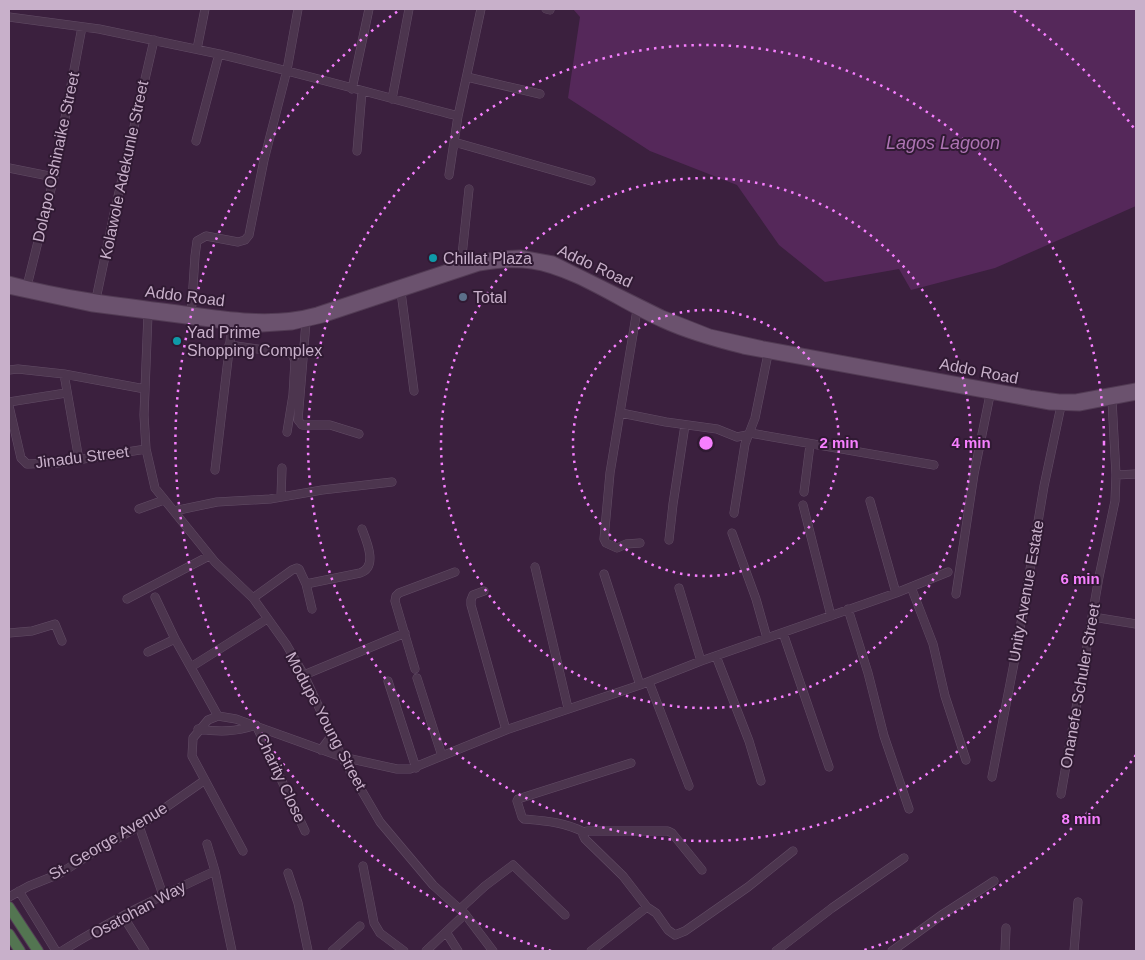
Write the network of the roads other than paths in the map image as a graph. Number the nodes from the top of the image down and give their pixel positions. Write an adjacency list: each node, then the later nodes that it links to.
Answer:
1 (205, 9): 9 (street)
2 (298, 9): 11 (street)
3 (369, 9): 13 (street)
4 (409, 9): 16 (street)
5 (481, 9): 12 (street)
6 (9, 17): 7 (street)
7 (82, 27): 8 (street); 23 (street, Dolapo Oshinaike Street)
8 (154, 40): 9 (street); 31 (street, Kolawole Adekunle Street)
9 (197, 49): 10 (street)
10 (219, 54): 11 (street); 18 (street)
11 (287, 70): 13 (street); 34 (street)
12 (467, 77): 15 (street); 17 (street)
13 (352, 89): 14 (street)
14 (362, 91): 16 (street); 20 (street)
15 (540, 94)
16 (392, 99): 17 (street)
17 (458, 116): 19 (street)
18 (196, 141)
19 (454, 142): 22 (street); 24 (street)
20 (357, 151)
21 (9, 168): 23 (street)
22 (449, 175)
23 (54, 177): 28 (street, Dolapo Oshinaike Street)
24 (591, 181)
25 (469, 189): 26 (street)
26 (461, 265): 34 (main road, Addo Road); 44 (main road, Addo Road)
27 (9, 282): 28 (main road, Addo Road)
28 (27, 286): 31 (main road, Addo Road)
29 (9, 289): 33 (main road, Addo Road)
30 (401, 292): 32 (main road, Addo Road); 35 (main road, Addo Road); 43 (street)
31 (96, 299): 34 (main road, Addo Road)
32 (637, 310): 38 (main road, Addo Road); 51 (street)
33 (148, 314): 34 (main road, Addo Road); 41 (street, Modupe Young Street)
34 (191, 315): 36 (main road, Addo Road)
35 (306, 322): 36 (main road, Addo Road); 55 (street)
36 (232, 325): 37 (street)
37 (229, 345): 53 (street); 61 (street)
38 (768, 354): 44 (main road, Addo Road); 54 (street)
39 (9, 370): 40 (street)
40 (64, 374): 41 (street); 45 (street)
41 (145, 388): 57 (street, Modupe Young Street)
42 (1136, 388): 44 (main road, Addo Road)
43 (414, 391)
44 (984, 391): 50 (main road, Addo Road); 87 (street)
45 (66, 393): 48 (street); 58 (street)
46 (1136, 395): 47 (main road, Addo Road)
47 (1112, 400): 50 (main road, Addo Road); 62 (street, Onanefe Schuler Street)
48 (9, 402)
49 (9, 406): 58 (street, Jinadu Street)
50 (1061, 406): 126 (street, Unity Avenue Estate)
51 (621, 412): 52 (street); 76 (street)
52 (685, 425): 54 (street); 75 (street)
53 (287, 432)
54 (750, 433): 56 (street); 72 (street)
55 (359, 434)
56 (810, 445): 59 (street); 65 (street)
57 (146, 449): 58 (street, Jinadu Street); 67 (street, Modupe Young Street)
58 (79, 460)
59 (934, 466)
60 (282, 468): 66 (street)
61 (215, 470)
62 (1116, 474): 63 (street); 94 (street, Onanefe Schuler Street)
63 (1136, 474)
64 (392, 482): 66 (street)
65 (804, 492)
66 (281, 497): 71 (street)
67 (164, 500): 70 (street); 71 (street, Modupe Young Street)
68 (870, 501): 86 (street)
69 (803, 505): 93 (street)
70 (139, 509)
71 (174, 511): 77 (street, Modupe Young Street)
72 (734, 513)
73 (362, 529): 82 (street)
74 (732, 533): 100 (street)
75 (669, 540)
76 (640, 543)
77 (210, 556): 89 (street); 90 (street, Modupe Young Street)
78 (535, 567): 113 (street)
79 (455, 572): 98 (street)
80 (948, 572): 83 (street)
81 (604, 574): 112 (street)
82 (306, 584): 90 (street); 91 (street)
83 (911, 587): 86 (street); 122 (street)
84 (679, 588): 105 (street)
85 (484, 591): 117 (street)
86 (896, 593): 92 (street)
87 (956, 594)
88 (155, 597): 101 (street)
89 (128, 598)
90 (254, 598): 95 (street, Modupe Young Street)
91 (312, 609)
92 (848, 610): 93 (street); 131 (street)
93 (830, 616): 99 (street)
94 (1093, 617): 96 (street); 130 (street, Onanefe Schuler Street)
95 (267, 619): 106 (street); 108 (street, Modupe Young Street)
96 (1136, 624)
97 (9, 633): 102 (street)
98 (405, 633): 107 (street); 108 (street)
99 (783, 633): 100 (street); 124 (street)
100 (767, 638): 104 (street)
101 (175, 639): 103 (street); 106 (street)
102 (62, 641)
103 (148, 652)
104 (716, 656): 105 (street); 128 (street)
105 (701, 662): 111 (street)
106 (191, 667): 114 (street)
107 (415, 669)
108 (304, 675): 118 (street, Modupe Young Street)
109 (417, 678): 120 (street)
110 (388, 682): 125 (street)
111 (648, 682): 112 (street); 129 (street)
112 (640, 686): 113 (street)
113 (568, 708): 117 (street)
114 (218, 716): 115 (street); 116 (street)
115 (256, 725): 116 (street); 119 (street); 133 (street, Charity Close)
116 (198, 729): 127 (street)
117 (506, 730): 120 (street)
118 (332, 736): 119 (street); 121 (street, Modupe Young Street)
119 (320, 750): 121 (street)
120 (442, 756): 125 (street)
121 (342, 757): 125 (street); 150 (street, Modupe Young Street)
122 (966, 760)
123 (631, 763): 134 (street)
124 (829, 767)
125 (416, 768)
126 (992, 777)
127 (205, 780): 132 (street, St. George Avenue); 136 (street)
128 (761, 781)
129 (689, 786)
130 (1061, 794)
131 (909, 809)
132 (139, 826): 144 (street, St. George Avenue); 145 (street)
133 (306, 831)
134 (584, 832): 140 (street); 149 (street)
135 (207, 844): 141 (street)
136 (243, 851)
137 (793, 851): 149 (street)
138 (904, 858): 170 (street)
139 (363, 866): 165 (street)
140 (702, 870)
141 (215, 871): 145 (street, Osatohan Way); 162 (street)
142 (288, 873): 163 (street)
143 (994, 881): 171 (street)
144 (19, 891): 146 (street, St. George Avenue); 159 (street)
145 (163, 895): 152 (street, Osatohan Way)
146 (9, 897)
147 (1078, 902): 173 (street)
148 (9, 907): 158 (highway)
149 (647, 907): 169 (street)
150 (462, 912): 151 (street); 155 (street); 168 (street, Modupe Young Street)
151 (565, 915)
152 (123, 916): 160 (street, Osatohan Way); 161 (street)
153 (360, 926): 164 (street)
154 (1006, 928): 172 (street)
155 (446, 932): 166 (street); 167 (street)
156 (9, 934): 157 (highway)
157 (20, 951)
158 (38, 951)
159 (56, 951)
160 (62, 951)
161 (145, 951)
162 (232, 951)
163 (308, 951)
164 (332, 951)
165 (404, 951)
166 (426, 951)
167 (458, 951)
168 (493, 951)
169 (592, 951)
170 (776, 951)
171 (892, 951)
172 (1005, 951)
173 (1074, 951)

